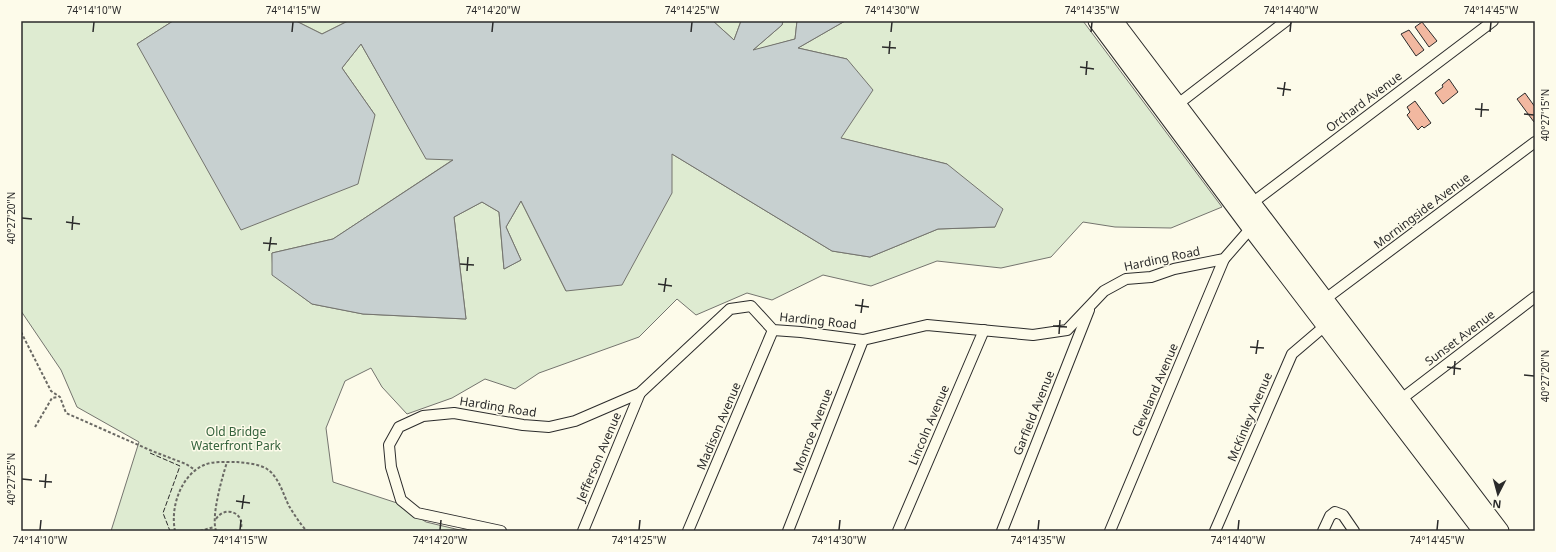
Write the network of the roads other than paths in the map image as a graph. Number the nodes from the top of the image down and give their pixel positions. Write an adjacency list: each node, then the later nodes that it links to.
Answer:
1 (1097, 21): 8 (highway)
2 (1114, 21): 5 (highway)
3 (1286, 21): 5 (street)
4 (1493, 21): 7 (street, Orchard Avenue)
5 (1178, 104): 7 (highway)
6 (1535, 142): 11 (street, Morningside Avenue)
7 (1252, 203): 11 (highway)
8 (1252, 228): 9 (street); 13 (highway)
9 (1224, 259): 12 (street, Harding Road); 25 (street, Cleveland Avenue)
10 (1535, 298): 18 (street, Sunset Avenue)
11 (1324, 300): 18 (highway)
12 (1091, 305): 15 (street, Harding Road); 24 (street, Garfield Avenue)
13 (1326, 325): 26 (street, McKinley Avenue); 29 (highway)
14 (773, 330): 16 (street, Harding Road); 17 (street, Harding Road); 21 (street, Madison Avenue)
15 (984, 330): 16 (street, Harding Road); 23 (street, Lincoln Avenue)
16 (863, 340): 22 (street, Monroe Avenue)
17 (640, 393): 19 (street, Harding Road); 20 (street, Jefferson Avenue)
18 (1400, 400): 30 (highway)
19 (501, 531)
20 (582, 531)
21 (688, 531)
22 (788, 531)
23 (898, 531)
24 (1002, 531)
25 (1110, 531)
26 (1215, 531)
27 (1323, 531): 28 (street)
28 (1354, 531)
29 (1482, 531)
30 (1500, 531)

